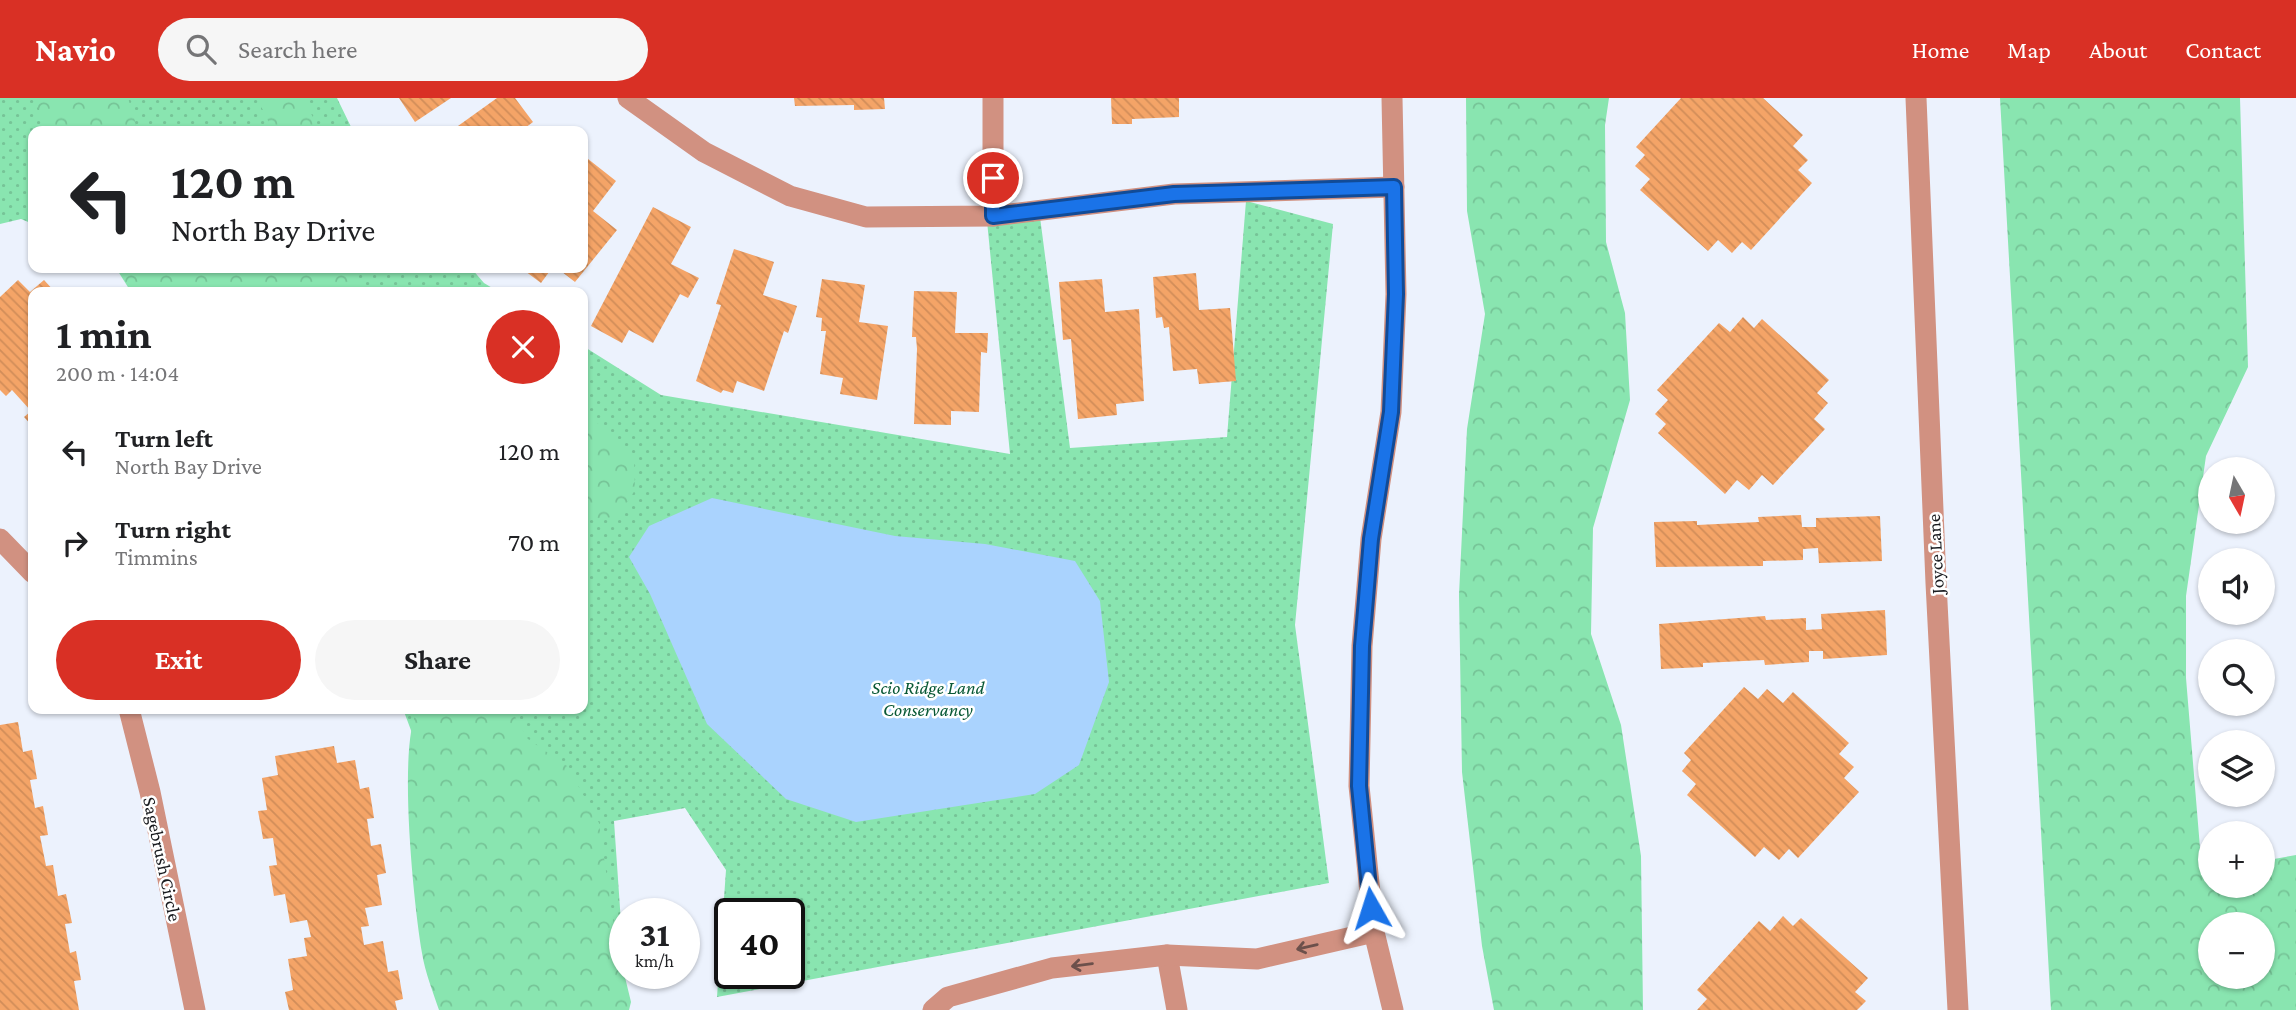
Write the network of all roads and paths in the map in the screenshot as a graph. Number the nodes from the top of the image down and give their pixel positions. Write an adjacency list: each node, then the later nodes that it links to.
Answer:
1 (628, 98): 6 (street)
2 (993, 98): 6 (street)
3 (1392, 98): 5 (street)
4 (1916, 98): 16 (street, Joyce Lane)
5 (1394, 187): 6 (street); 10 (street)
6 (993, 216)
7 (0, 539): 8 (street)
8 (28, 568)
9 (130, 714): 12 (street, Sagebrush Circle)
10 (1374, 932): 11 (street, one-way to 11); 15 (street)
11 (1167, 955): 13 (street, one-way to 13); 14 (street)
12 (195, 1010)
13 (933, 1010)
14 (1177, 1010)
15 (1393, 1010)
16 (1958, 1010)

